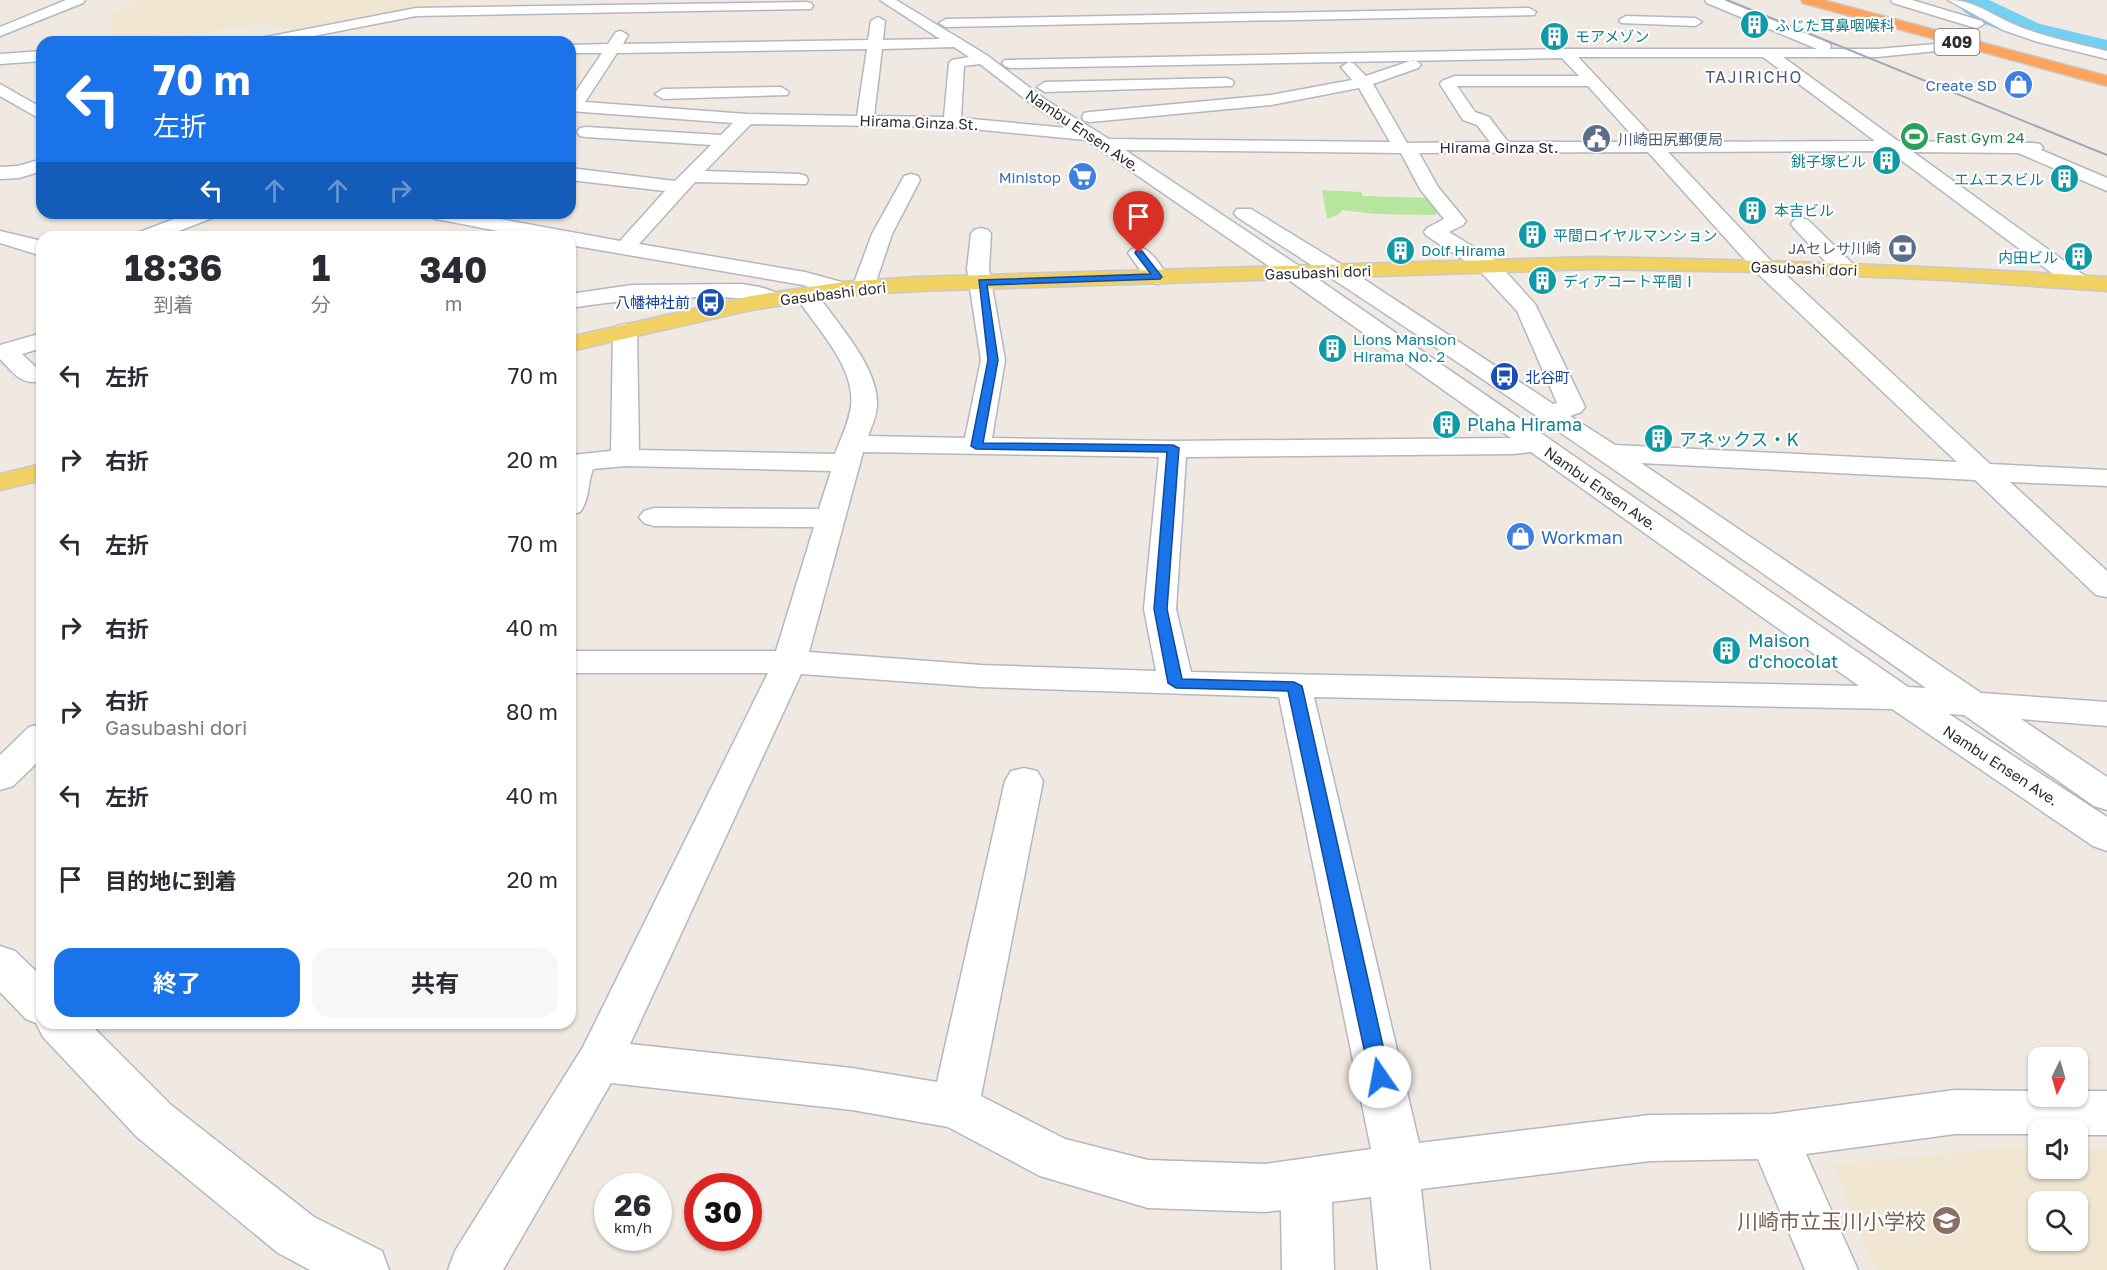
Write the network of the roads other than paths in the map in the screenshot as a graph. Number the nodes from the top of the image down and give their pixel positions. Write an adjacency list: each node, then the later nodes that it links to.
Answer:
1 (78, 0): 25 (street)
2 (469, 0): 14 (street)
3 (1295, 0): 15 (street)
4 (1712, 0): 38 (street)
5 (1808, 0): 31 (highway, 409)
6 (1898, 0): 37 (street)
7 (1955, 0): 43 (street)
8 (1110, 1): 17 (street)
9 (807, 3): 11 (street); 28 (street)
10 (897, 3): 16 (street, Nambu Ensen Ave.); 30 (street); 32 (street, Nambu Ensen Ave.)
11 (642, 4): 14 (street); 22 (street)
12 (1617, 4): 19 (street)
13 (1530, 6): 15 (street); 20 (street)
14 (420, 10): 26 (street); 27 (street)
15 (1308, 16): 17 (street); 23 (street)
16 (951, 20): 17 (street); 32 (street, Nambu Ensen Ave.)
17 (1119, 20): 35 (street)
18 (1695, 22): 19 (street)
19 (1629, 25): 24 (street); 40 (street)
20 (1504, 27)
21 (603, 28): 22 (street)
22 (632, 28): 33 (street)
23 (1319, 29)
24 (1670, 30)
25 (0, 32)
26 (395, 32)
27 (291, 36)
28 (796, 40): 30 (street); 33 (street)
29 (1475, 41): 42 (street)
30 (873, 44): 32 (street); 66 (street)
31 (1966, 44): 38 (street); 52 (highway, 409)
32 (977, 46): 46 (street, Nambu Ensen Ave.); 67 (street); 69 (street, Nambu Ensen Ave.)
33 (612, 48): 34 (street); 49 (street)
34 (576, 49)
35 (1131, 50): 36 (street); 46 (street); 55 (street)
36 (1336, 50): 42 (street); 50 (street)
37 (2049, 50)
38 (1840, 52): 41 (street)
39 (1566, 53): 40 (street); 42 (street); 51 (street)
40 (1645, 53): 41 (street)
41 (1767, 53): 73 (street)
42 (1445, 55): 50 (street)
43 (2107, 55)
44 (36, 56): 45 (street)
45 (0, 59)
46 (1010, 63): 56 (street, Nambu Ensen Ave.)
47 (621, 71): 49 (street)
48 (579, 72): 49 (street)
49 (597, 72): 59 (street)
50 (1361, 81): 53 (street); 62 (street); 75 (street)
51 (1592, 81): 72 (street); 74 (street)
52 (2107, 81)
53 (1286, 82)
54 (1240, 83): 55 (street)
55 (1146, 85): 56 (street); 62 (street)
56 (1045, 87): 69 (street, Nambu Ensen Ave.)
57 (31, 91): 58 (street)
58 (5, 92): 63 (street)
59 (576, 102)
60 (576, 103): 65 (street)
61 (576, 103): 64 (street, Hirama Ginza St.)
62 (1157, 109): 69 (street)
63 (36, 111)
64 (747, 119): 65 (street, Hirama Ginza St.); 70 (street)
65 (773, 120): 66 (street, Hirama Ginza St.)
66 (865, 121): 67 (street, Hirama Ginza St.)
67 (952, 122): 69 (street, Hirama Ginza St.)
68 (586, 132): 70 (street)
69 (1095, 132): 71 (street, Nambu Ensen Ave.); 71 (street, Hirama Ginza St.); 100 (street, Nambu Ensen Ave.)
70 (725, 141): 81 (street)
71 (1137, 145): 75 (street, Hirama Ginza St.); 82 (street, Nambu Ensen Ave.)
72 (1653, 146): 73 (street, Hirama Ginza St.); 74 (street, Hirama Ginza St.); 97 (street)
73 (1894, 146): 83 (street, Hirama Ginza St.); 102 (street)
74 (1502, 147): 75 (street, Hirama Ginza St.)
75 (1404, 148): 96 (street)
76 (36, 167): 77 (street)
77 (0, 173)
78 (576, 174): 81 (street)
79 (799, 180): 81 (street)
80 (911, 180): 105 (street)
81 (684, 182): 94 (street)
82 (1194, 182)
83 (2107, 185)
84 (1231, 205): 99 (street, Nambu Ensen Ave.)
85 (192, 219): 88 (street)
86 (467, 219): 89 (street)
87 (1801, 224): 98 (street)
88 (160, 231)
89 (530, 231)
90 (981, 234): 103 (street)
91 (0, 237): 92 (street)
92 (36, 247)
93 (576, 248): 94 (street)
94 (624, 249): 105 (street)
95 (1139, 253): 101 (street)
96 (1487, 265): 97 (main road, Gasubashi dori); 99 (main road, Gasubashi dori); 115 (street)
97 (1763, 266): 98 (main road, Gasubashi dori); 122 (street)
98 (1845, 269): 102 (main road, Gasubashi dori)
99 (1336, 271): 100 (main road, Gasubashi dori); 115 (street, Nambu Ensen Ave.)
100 (1294, 273): 101 (main road, Gasubashi dori); 116 (street, Nambu Ensen Ave.)
101 (1157, 277): 103 (main road, Gasubashi dori)
102 (2077, 281): 104 (main road, Gasubashi dori)
103 (982, 282): 105 (main road, Gasubashi dori); 117 (street)
104 (2107, 284)
105 (853, 289): 106 (main road, Gasubashi dori)
106 (806, 295): 108 (main road, Gasubashi dori); 120 (street)
107 (576, 300): 108 (street)
108 (772, 300): 109 (main road, Gasubashi dori)
109 (625, 331): 111 (main road, Gasubashi dori); 121 (street)
110 (36, 342): 112 (street)
111 (576, 343)
112 (36, 374)
113 (36, 375): 114 (street)
114 (0, 381)
115 (1548, 414): 119 (street, Nambu Ensen Ave.)
116 (1535, 443): 118 (street); 134 (street, Nambu Ensen Ave.)
117 (976, 446): 118 (street); 120 (street)
118 (1173, 448): 132 (street)
119 (1608, 453): 122 (street); 135 (street, Nambu Ensen Ave.)
120 (849, 454): 121 (street); 128 (street)
121 (625, 458): 124 (street)
122 (1984, 472): 125 (street); 129 (street)
123 (36, 473): 126 (main road)
124 (576, 476)
125 (2107, 478)
126 (0, 482)
127 (654, 517): 128 (street)
128 (832, 518): 130 (street)
129 (2107, 588)
130 (790, 662): 131 (street); 132 (street); 145 (street)
131 (576, 666)
132 (1176, 683): 133 (street)
133 (1294, 686): 134 (street); 149 (street)
134 (1900, 698): 135 (street); 141 (street, Nambu Ensen Ave.)
135 (1973, 704): 136 (street); 140 (street, Nambu Ensen Ave.)
136 (2107, 714)
137 (36, 742): 138 (street)
138 (0, 777)
139 (1024, 781): 146 (street)
140 (2107, 796)
141 (2107, 836)
142 (0, 964): 143 (street)
143 (36, 1000)
144 (65, 1029): 151 (street)
145 (599, 1061): 146 (street); 152 (street)
146 (955, 1107): 150 (street)
147 (2107, 1113): 148 (street)
148 (1773, 1136): 149 (street); 155 (street)
149 (1397, 1169): 150 (street); 154 (street)
150 (1306, 1182): 153 (street)
151 (363, 1270)
152 (474, 1270)
153 (1308, 1270)
154 (1404, 1270)
155 (1832, 1270)

